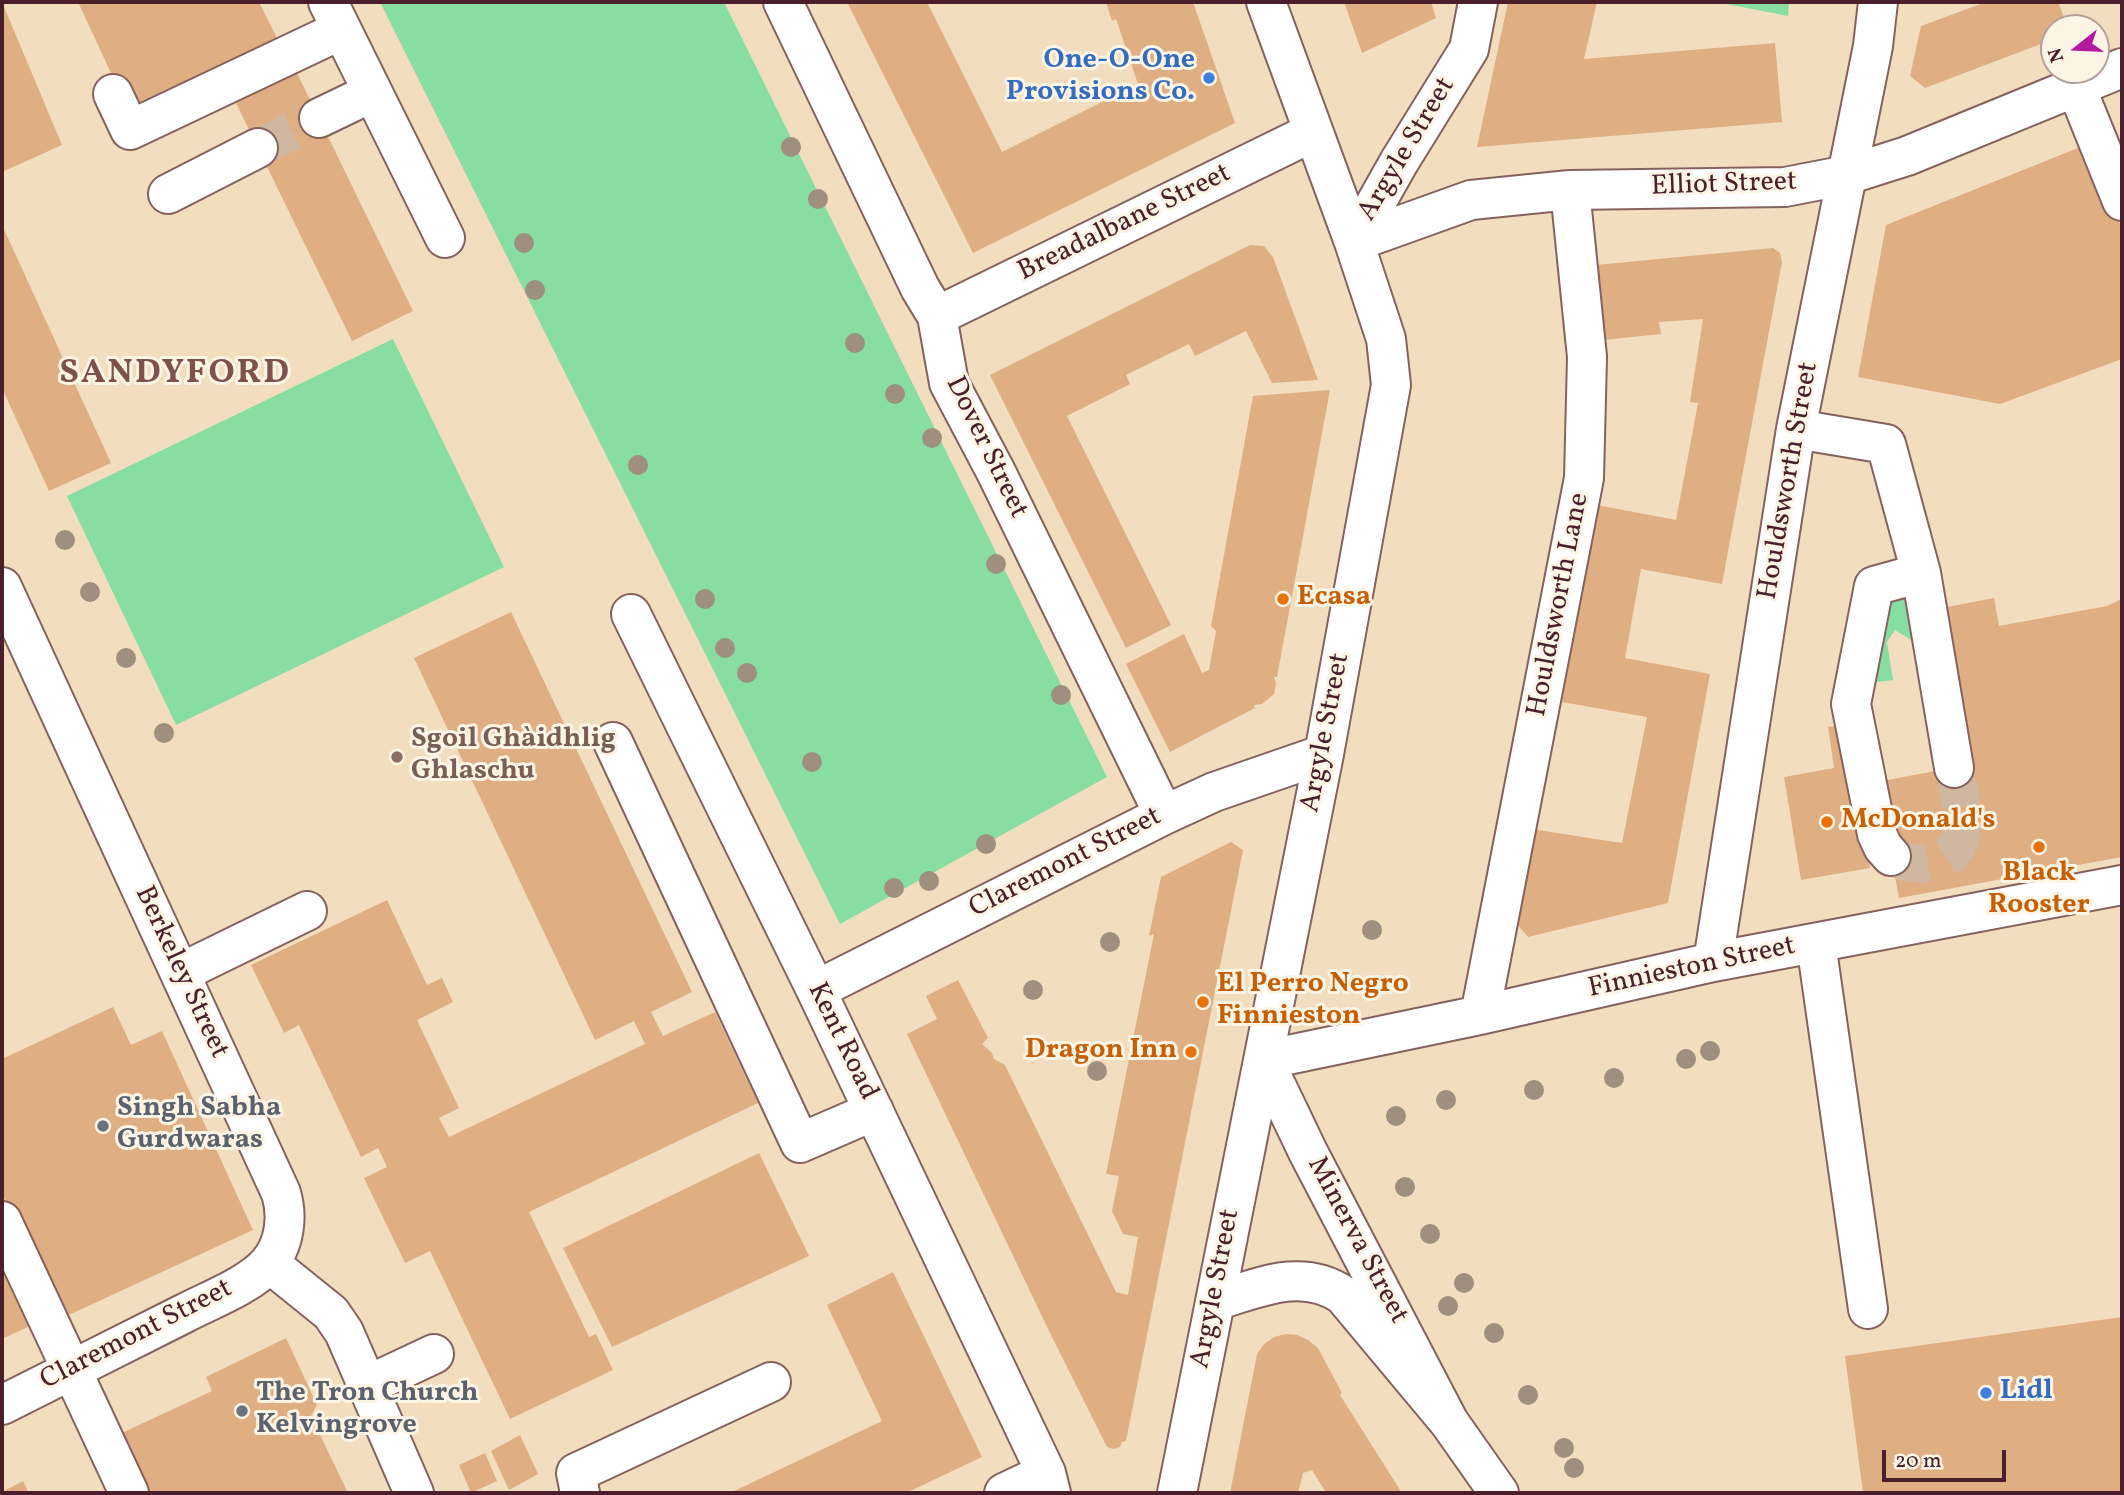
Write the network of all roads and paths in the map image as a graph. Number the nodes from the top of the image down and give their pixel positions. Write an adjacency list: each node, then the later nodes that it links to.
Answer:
1 (783, 2): 19 (street, Dover Street)
2 (1266, 2): 11 (street)
3 (1478, 2): 18 (street, Argyle Street)
4 (1878, 2): 13 (street, Houldsworth Street)
5 (335, 16): 8 (street); 9 (street)
6 (2122, 68): 7 (street, Elliot Street)
7 (2076, 87): 13 (street, Elliot Street); 16 (street)
8 (371, 93): 10 (street); 17 (street)
9 (113, 94)
10 (319, 118)
11 (1313, 132): 18 (street); 19 (street, Breadalbane Street)
12 (258, 148): 15 (street)
13 (1847, 175): 14 (street, Elliot Street); 20 (street, Houldsworth Street)
14 (1570, 190): 18 (street, Elliot Street); 35 (street, Houldsworth Lane)
15 (168, 194)
16 (2122, 201)
17 (445, 238)
18 (1354, 242): 25 (street, Argyle Street)
19 (937, 316): 27 (street, Dover Street)
20 (1796, 429): 21 (street); 32 (street, Houldsworth Street)
21 (1921, 573): 26 (street); 28 (street)
22 (2, 587): 33 (street, Berkeley Street)
23 (631, 614): 34 (street, Kent Road)
24 (613, 742): 37 (street)
25 (1324, 754): 27 (street, Claremont Street); 36 (street, Argyle Street)
26 (1954, 768)
27 (1164, 815): 34 (street, Claremont Street)
28 (1891, 856)
29 (2122, 885): 31 (street, Finnieston Street)
30 (307, 911): 33 (street)
31 (1816, 943): 32 (street, Finnieston Street); 41 (street)
32 (1713, 962): 35 (street, Finnieston Street)
33 (180, 973): 39 (street, Berkeley Street)
34 (816, 990): 37 (street, Kent Road)
35 (1480, 1015): 36 (street, Finnieston Street)
36 (1264, 1060): 40 (street, Argyle Street); 47 (street, Minerva Street)
37 (874, 1111): 48 (street, Kent Road)
38 (2, 1221): 43 (street)
39 (269, 1263): 43 (street, Claremont Street); 45 (street)
40 (1215, 1301): 47 (street, Minerva Street); 53 (street, Argyle Street)
41 (1868, 1309)
42 (434, 1354): 45 (street)
43 (71, 1370): 46 (street, Claremont Street); 49 (street)
44 (771, 1382): 51 (street)
45 (368, 1385): 50 (street)
46 (2, 1405)
47 (1450, 1422): 54 (street, Minerva Street)
48 (1055, 1486): 52 (street)
49 (129, 1493)
50 (414, 1493)
51 (580, 1493)
52 (1004, 1493)
53 (1177, 1493)
54 (1499, 1493)

